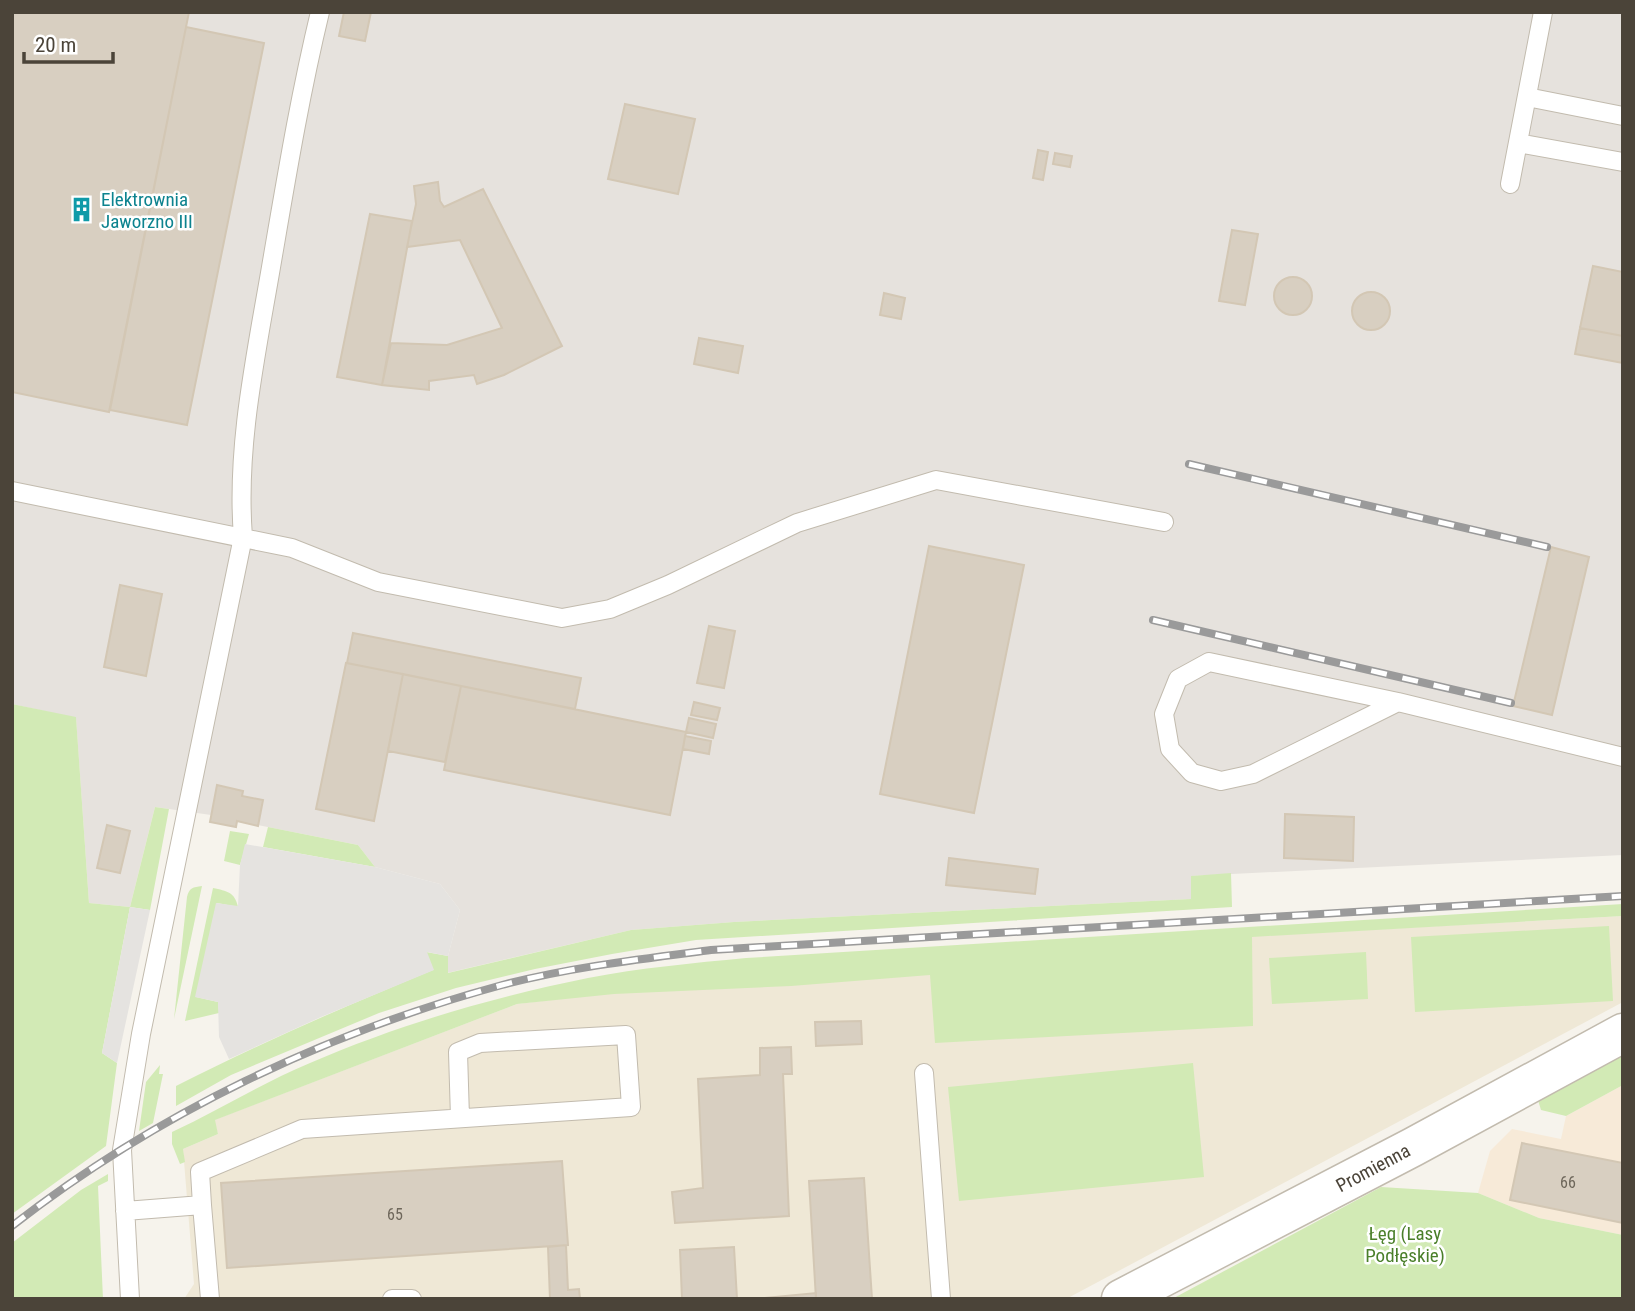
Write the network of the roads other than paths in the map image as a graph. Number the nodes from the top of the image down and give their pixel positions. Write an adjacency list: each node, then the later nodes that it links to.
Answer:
1 (320, 12): 10 (lane)
2 (1543, 12): 3 (lane)
3 (1527, 97): 4 (lane); 5 (lane)
4 (1623, 116)
5 (1518, 143): 6 (lane); 7 (lane)
6 (1623, 162)
7 (1510, 184)
8 (12, 491): 10 (lane)
9 (1164, 522): 10 (lane)
10 (243, 537): 17 (lane)
11 (1398, 702): 11 (lane); 12 (lane)
12 (1623, 757)
13 (1623, 1033): 23 (street, Promienna)
14 (924, 1073): 22 (lane)
15 (460, 1118): 15 (lane); 16 (lane)
16 (202, 1205): 17 (lane); 19 (lane)
17 (125, 1211): 18 (lane)
18 (130, 1299)
19 (210, 1299)
20 (392, 1299): 21 (lane)
21 (412, 1299)
22 (941, 1299)
23 (1121, 1299)

